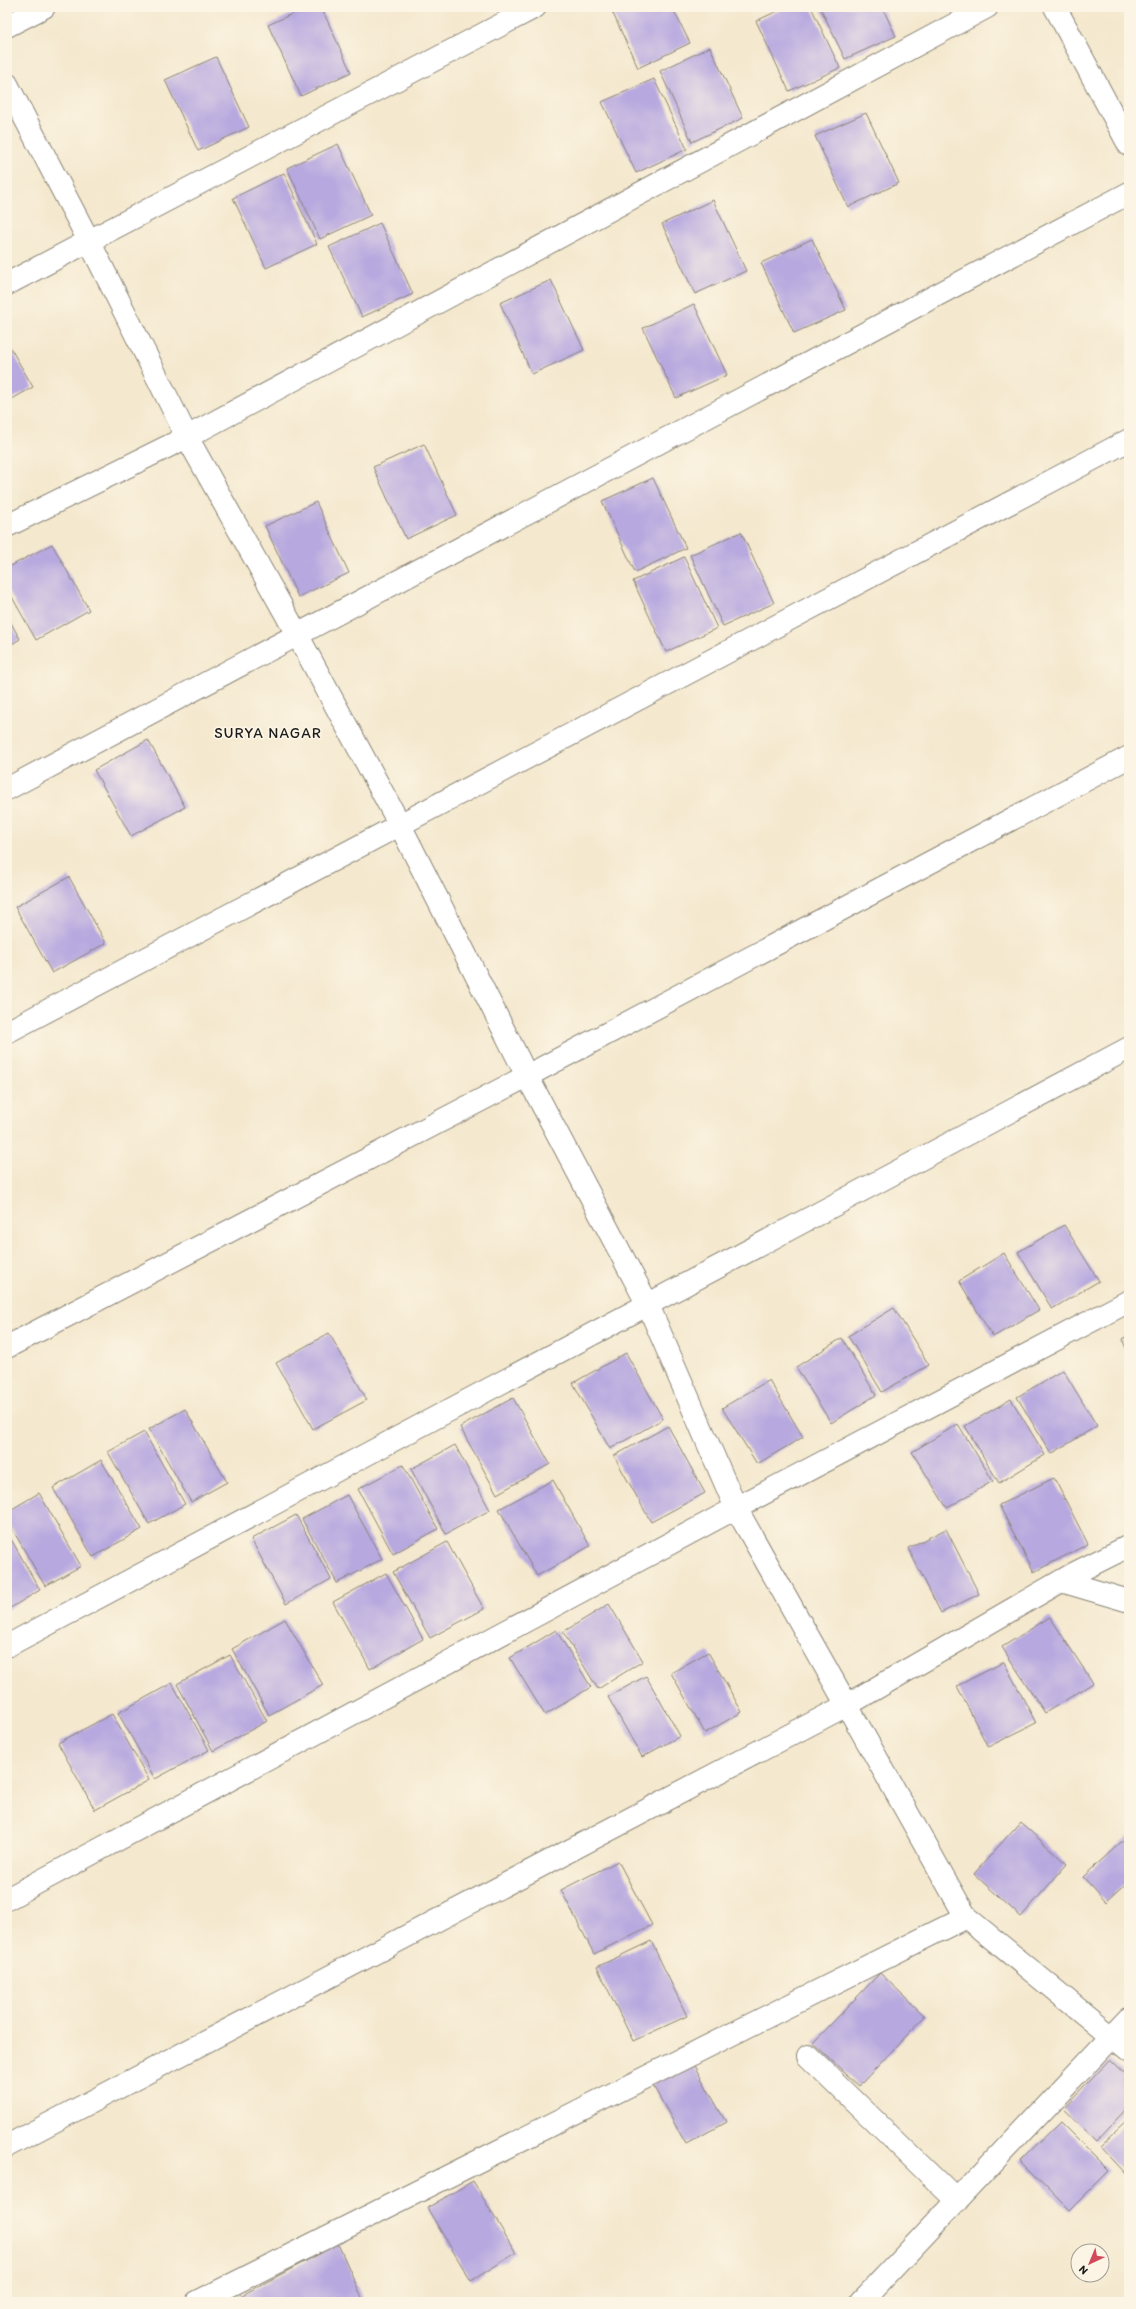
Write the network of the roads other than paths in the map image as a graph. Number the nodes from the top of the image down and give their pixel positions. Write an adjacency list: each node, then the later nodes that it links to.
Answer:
1 (44, 7): 5 (street)
2 (535, 7): 9 (street)
3 (987, 7): 11 (street)
4 (1055, 7): 7 (street)
5 (7, 26)
6 (7, 84): 9 (street)
7 (1129, 145)
8 (1129, 193): 14 (street)
9 (89, 240): 10 (street); 11 (street)
10 (7, 284)
11 (187, 437): 13 (street); 14 (street)
12 (1129, 440): 17 (street)
13 (7, 526)
14 (298, 636): 16 (street); 17 (street)
15 (1129, 757): 20 (street)
16 (7, 789)
17 (400, 825): 18 (street); 20 (street)
18 (7, 1032)
19 (1129, 1048): 22 (street)
20 (527, 1076): 22 (street); 23 (street)
21 (1129, 1301): 24 (street)
22 (648, 1305): 24 (street); 28 (street)
23 (7, 1347)
24 (736, 1508): 29 (street); 30 (street)
25 (1129, 1546): 26 (street)
26 (1061, 1581): 27 (street); 29 (street)
27 (1129, 1601)
28 (7, 1646)
29 (847, 1705): 31 (street); 36 (street)
30 (7, 1899)
31 (966, 1917): 33 (street); 38 (street)
32 (1129, 2018): 33 (street)
33 (1112, 2037): 34 (street); 37 (street)
34 (1129, 2051)
35 (808, 2056): 37 (street)
36 (7, 2146)
37 (956, 2201): 39 (street)
38 (197, 2302)
39 (861, 2302)

